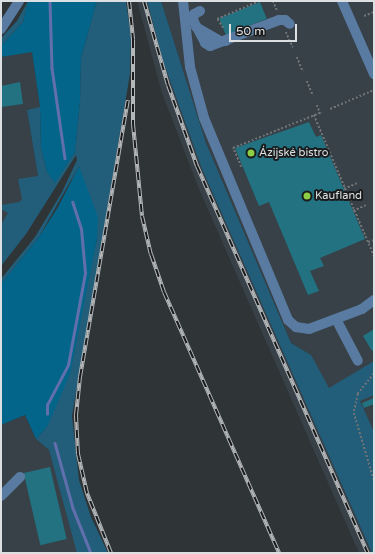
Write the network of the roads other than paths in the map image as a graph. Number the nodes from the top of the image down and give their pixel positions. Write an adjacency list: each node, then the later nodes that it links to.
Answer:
1 (19, 1): 6 (street)
2 (183, 1): 9 (street)
3 (342, 1): 7 (street)
4 (200, 11): 5 (street)
5 (288, 27)
6 (1, 29)
7 (374, 74)
8 (374, 300): 9 (street)
9 (336, 319): 10 (street)
10 (358, 361)
11 (20, 477): 12 (street)
12 (1, 496)

